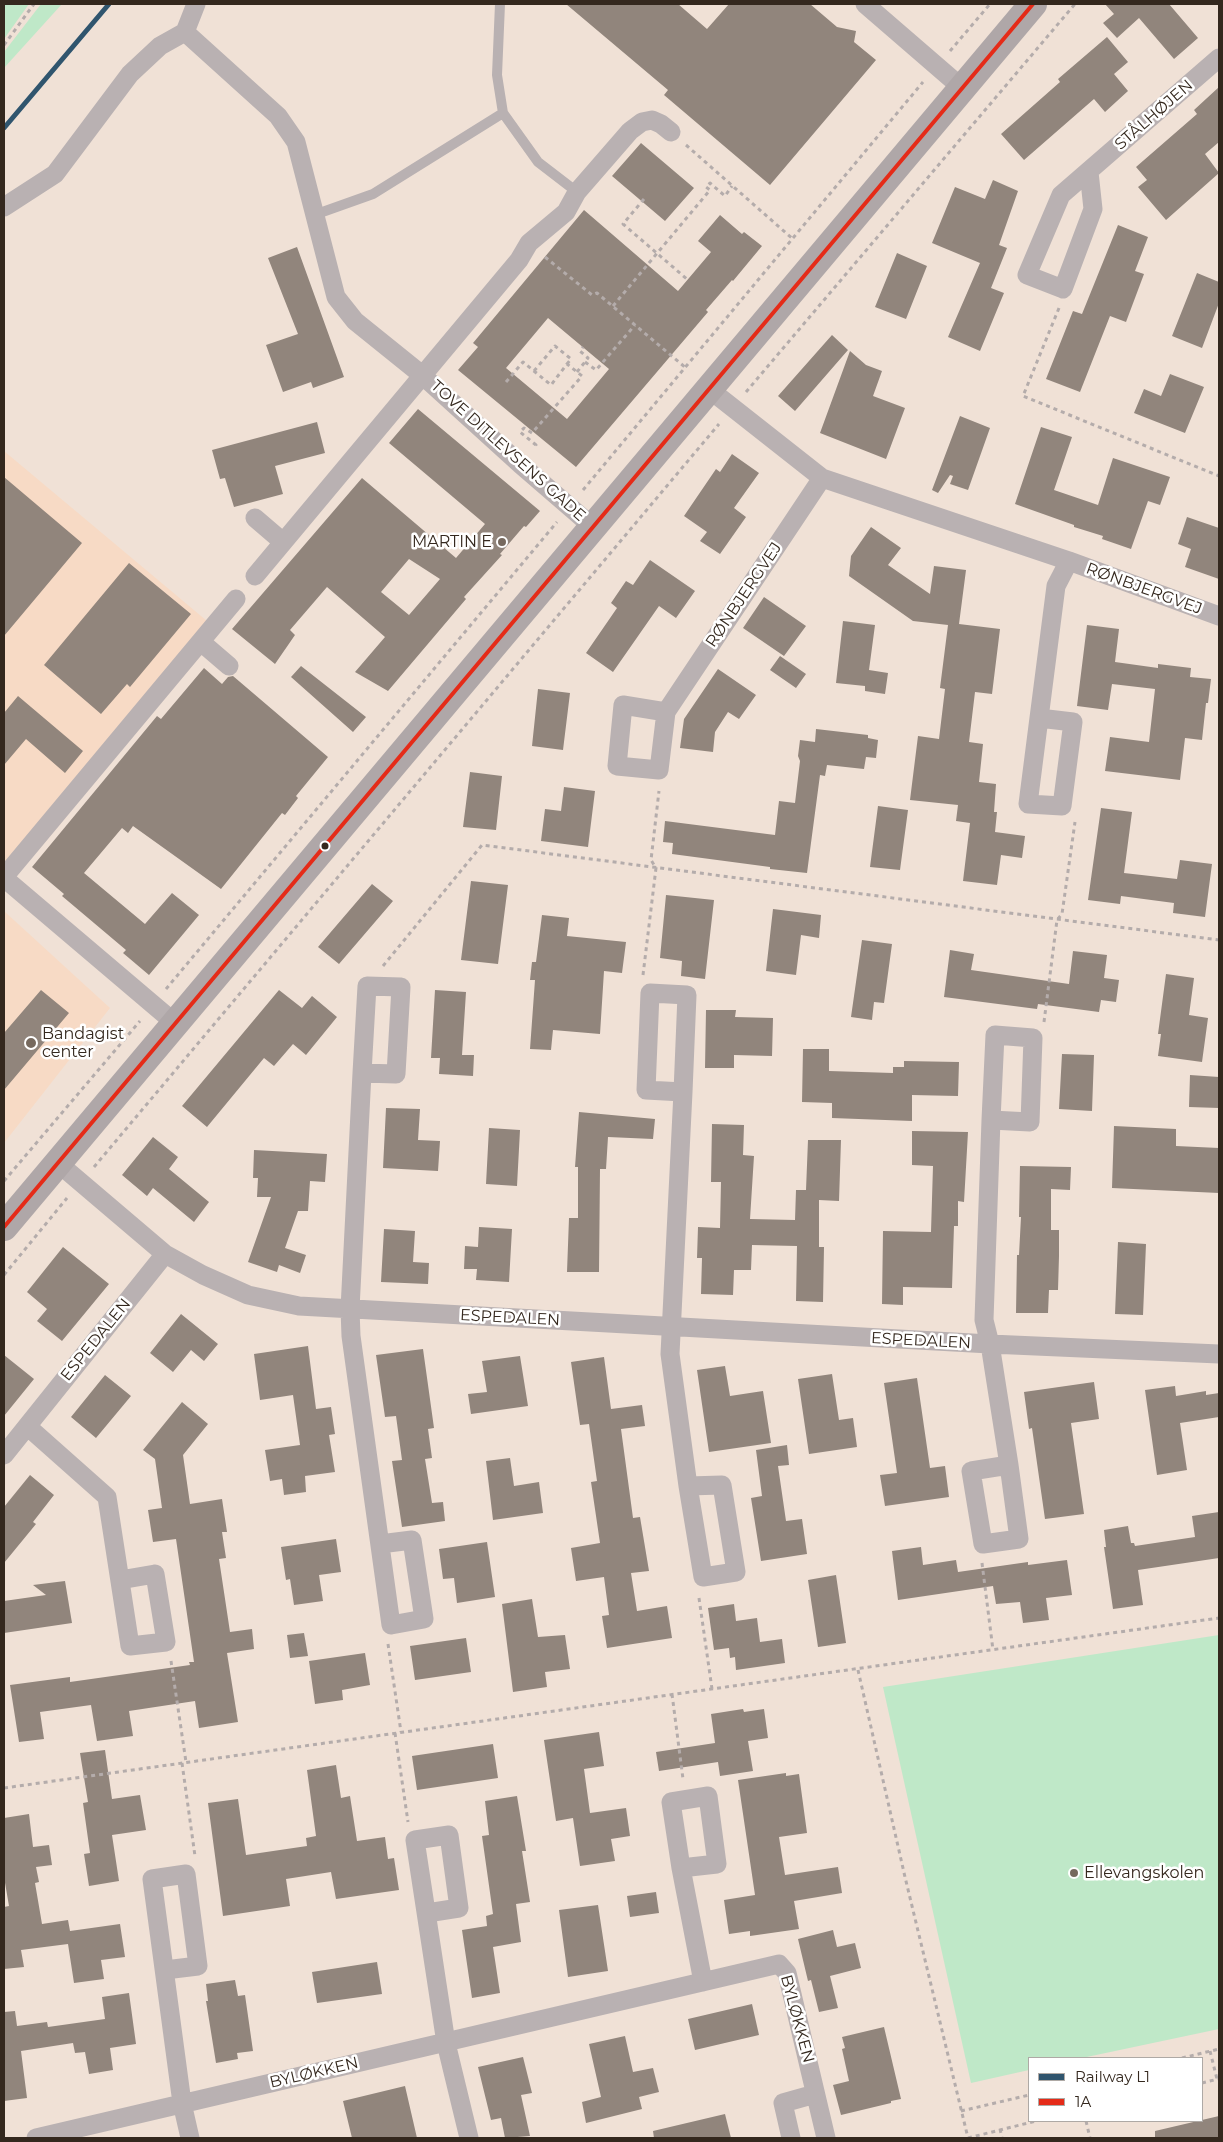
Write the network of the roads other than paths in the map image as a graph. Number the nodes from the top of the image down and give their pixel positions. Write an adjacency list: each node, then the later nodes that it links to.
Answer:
1 (196, 4): 5 (street)
2 (500, 4): 8 (lane)
3 (865, 4): 7 (street)
4 (1033, 4): 7 (street)
5 (185, 32): 12 (street); 13 (street, TOVE DITLEVSENS GADE)
6 (1219, 58): 10 (street, STÅLHØJEN)
7 (961, 88): 15 (street)
8 (503, 113): 11 (lane); 13 (lane)
9 (671, 132): 11 (street, TOVE DITLEVSENS GADE)
10 (1089, 172): 10 (street, STÅLHØJEN)
11 (577, 192): 14 (street, TOVE DITLEVSENS GADE)
12 (4, 207)
13 (314, 215): 14 (street, TOVE DITLEVSENS GADE)
14 (422, 375): 18 (street, TOVE DITLEVSENS GADE); 19 (street, TOVE DITLEVSENS GADE)
15 (709, 389): 16 (street, RØNBJERGVEJ); 18 (street)
16 (822, 478): 20 (street, RØNBJERGVEJ); 26 (street, RØNBJERGVEJ)
17 (255, 518): 19 (street)
18 (593, 527): 29 (street)
19 (283, 542): 21 (street, TOVE DITLEVSENS GADE)
20 (1069, 561): 23 (street, RØNBJERGVEJ); 27 (street, RØNBJERGVEJ)
21 (255, 576)
22 (236, 599): 24 (street)
23 (1219, 616)
24 (201, 642): 25 (street); 28 (street)
25 (229, 666)
26 (666, 712): 26 (street, RØNBJERGVEJ)
27 (1039, 718): 27 (street, RØNBJERGVEJ)
28 (4, 877): 29 (street)
29 (176, 1024): 33 (street)
30 (362, 1073): 30 (street); 36 (street)
31 (682, 1092): 31 (street); 37 (street)
32 (992, 1120): 32 (street, ESPEDALEN); 38 (street, ESPEDALEN)
33 (58, 1163): 34 (street); 35 (street, ESPEDALEN)
34 (4, 1227)
35 (165, 1254): 36 (street, ESPEDALEN); 40 (street, ESPEDALEN)
36 (350, 1309): 37 (street, ESPEDALEN); 44 (street)
37 (671, 1328): 38 (street, ESPEDALEN); 43 (street)
38 (990, 1344): 39 (street, ESPEDALEN); 42 (street, ESPEDALEN)
39 (1219, 1354)
40 (27, 1426): 41 (street, ESPEDALEN); 45 (street)
41 (4, 1455)
42 (1009, 1465): 42 (street, ESPEDALEN)
43 (688, 1486): 43 (street)
44 (380, 1544): 44 (street)
45 (120, 1580): 45 (street)
46 (681, 1868): 46 (street); 49 (street)
47 (427, 1913): 47 (street); 50 (street)
48 (165, 1970): 48 (street); 52 (street)
49 (703, 1982): 50 (street, BYLØKKEN); 51 (street, BYLØKKEN)
50 (446, 2043): 52 (street, BYLØKKEN); 55 (street)
51 (816, 2094): 56 (street); 57 (street, BYLØKKEN)
52 (182, 2103): 53 (street, BYLØKKEN); 54 (street)
53 (36, 2138)
54 (190, 2138)
55 (469, 2138)
56 (791, 2138)
57 (826, 2138)

